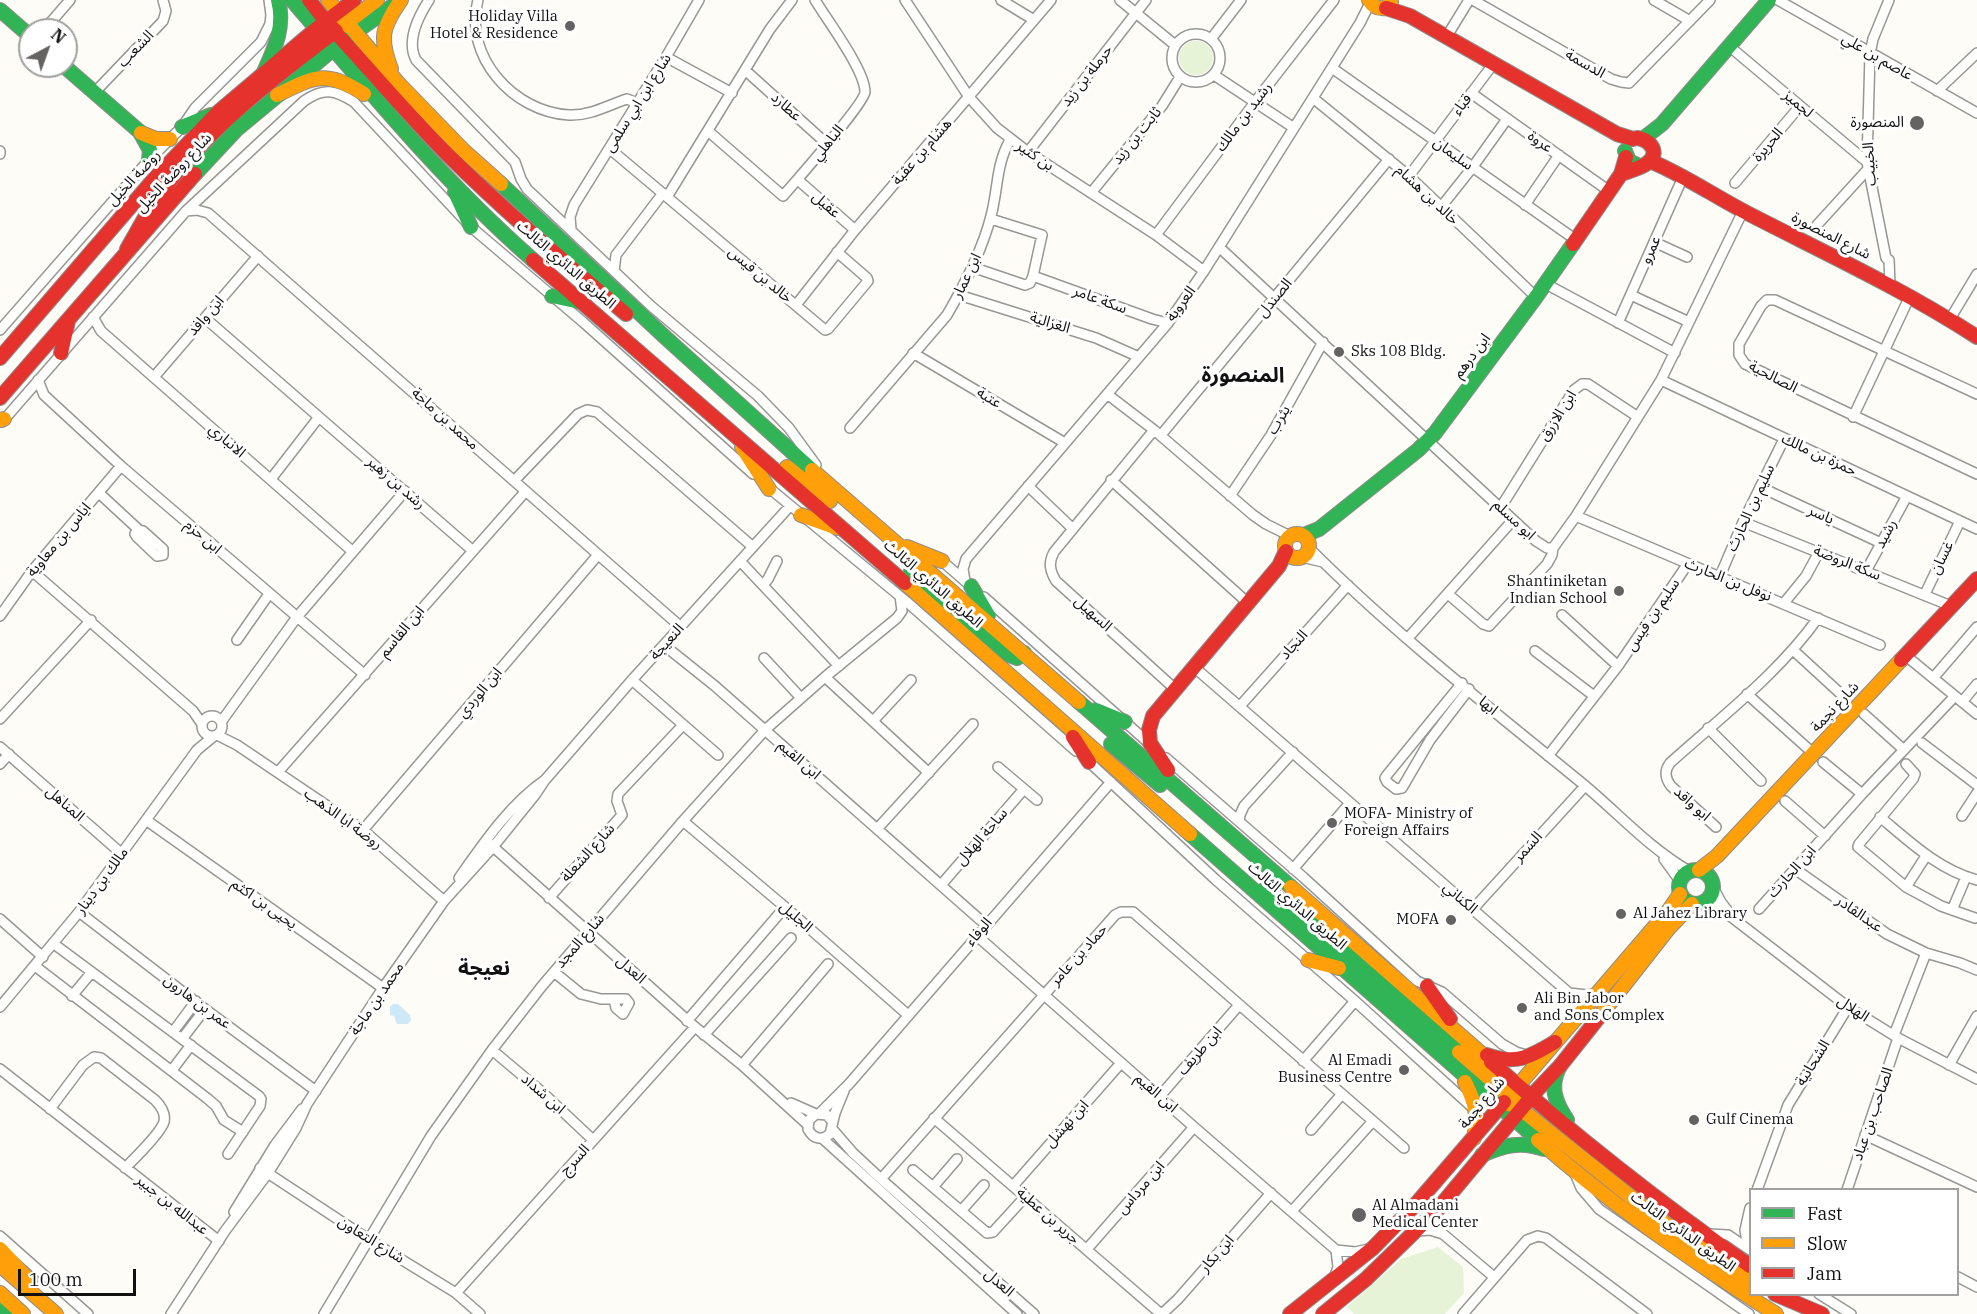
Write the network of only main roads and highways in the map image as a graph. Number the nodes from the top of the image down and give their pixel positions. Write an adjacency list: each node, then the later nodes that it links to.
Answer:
1 (278, 0): 13 (main road)
2 (292, 0): 12 (main road, الطريق الدائري الثالث)
3 (309, 0): 12 (main road)
4 (328, 0): 12 (main road, الطريق الدائري الثالث)
5 (354, 0): 12 (main road, شارع روضة الخيل)
6 (377, 0): 12 (main road)
7 (401, 0): 12 (main road, شارع روضة الخيل); 15 (main road)
8 (1769, 0): 22 (main road, ابن درهم)
9 (1381, 3): 22 (main road, شارع المنصورة)
10 (0, 10): 11 (main road)
11 (18, 26)
12 (335, 31): 13 (main road, شارع روضة الخيل); 15 (main road, الطريق الدائري الثالث); 16 (main road, شارع روضة الخيل); 17 (main road, الطريق الدائري الثالث); 29 (main road); 36 (main road)
13 (264, 72): 18 (main road, شارع روضة الخيل)
14 (77, 78): 20 (main road)
15 (398, 83): 25 (main road, الطريق الدائري الثالث)
16 (277, 95): 17 (main road); 29 (main road, شارع روضة الخيل)
17 (383, 107): 24 (main road, الطريق الدائري الثالث)
18 (217, 113): 19 (main road); 34 (main road, شارع روضة الخيل)
19 (182, 127)
20 (140, 132): 21 (main road); 23 (main road)
21 (170, 139)
22 (1640, 150): 35 (main road, شارع المنصورة); 54 (main road, ابن درهم)
23 (149, 160)
24 (450, 180): 27 (main road); 32 (main road, الطريق الدائري الثالث)
25 (516, 198): 26 (main road); 28 (main road, الطريق الدائري الثالث)
26 (548, 208)
27 (471, 226)
28 (571, 248): 30 (main road); 36 (main road, الطريق الدائري الثالث)
29 (127, 249): 33 (main road, شارع روضة الخيل)
30 (598, 256)
31 (552, 296): 32 (main road)
32 (584, 303): 41 (main road, الطريق الدائري الثالث)
33 (69, 317): 38 (main road); 40 (main road, شارع روضة الخيل)
34 (25, 329): 37 (main road); 39 (main road, شارع روضة الخيل)
35 (1977, 337)
36 (666, 338): 46 (main road, الطريق الدائري الثالث)
37 (0, 346)
38 (60, 353)
39 (0, 358)
40 (0, 398)
41 (732, 431): 42 (main road, الطريق الدائري الثالث); 43 (main road)
42 (761, 456): 45 (main road, الطريق الدائري الثالث); 51 (main road)
43 (770, 489)
44 (796, 511): 45 (main road)
45 (847, 531): 52 (main road, الطريق الدائري الثالث)
46 (893, 541): 47 (main road); 50 (main road, الطريق الدائري الثالث)
47 (942, 561)
48 (1977, 579): 59 (main road, شارع نجمة)
49 (968, 583): 50 (main road)
50 (994, 627): 51 (main road, الطريق الدائري الثالث)
51 (1024, 653): 53 (main road, الطريق الدائري الثالث)
52 (1033, 694): 55 (main road, الطريق الدائري الثالث); 58 (main road)
53 (1083, 704): 54 (main road); 57 (main road, الطريق الدائري الثالث)
54 (1153, 716): 57 (main road)
55 (1061, 719): 56 (main road); 60 (main road, الطريق الدائري الثالث)
56 (1089, 762)
57 (1189, 797): 58 (main road, الطريق الدائري الثالث)
58 (1219, 823): 67 (main road, الطريق الدائري الثالث)
59 (1717, 856): 61 (main road, شارع نجمة); 62 (main road)
60 (1227, 867): 65 (main road, الطريق الدائري الثالث); 72 (main road)
61 (1687, 879): 62 (main road); 63 (main road); 68 (main road, شارع نجمة)
62 (1713, 885): 63 (main road)
63 (1699, 903): 70 (main road)
64 (1308, 960): 65 (main road)
65 (1343, 970): 71 (main road, الطريق الدائري الثالث)
66 (1427, 987): 67 (main road)
67 (1460, 1035): 69 (main road, الطريق الدائري الثالث)
68 (1555, 1042): 69 (main road); 72 (main road, شارع نجمة)
69 (1478, 1051): 72 (main road, الطريق الدائري الثالث)
70 (1560, 1066): 73 (main road); 78 (main road)
71 (1461, 1074): 74 (main road, الطريق الدائري الثالث); 77 (main road)
72 (1514, 1091): 73 (main road, الطريق الدائري الثالث); 74 (main road, شارع نجمة)
73 (1531, 1097): 75 (main road); 78 (main road, الطريق الدائري الثالث)
74 (1499, 1108): 75 (main road); 77 (main road, شارع نجمة)
75 (1517, 1114): 76 (main road); 80 (main road)
76 (1533, 1127): 79 (main road, الطريق الدائري الثالث); 84 (main road)
77 (1474, 1138): 93 (main road, شارع نجمة)
78 (1582, 1140): 83 (main road, الطريق الدائري الثالث)
79 (1551, 1152): 80 (main road); 95 (main road, الطريق الدائري الثالث)
80 (1482, 1155): 94 (main road)
81 (0, 1249): 86 (main road)
82 (0, 1264): 86 (main road)
83 (1749, 1265)
84 (1749, 1280)
85 (0, 1295): 91 (main road)
86 (35, 1295): 92 (main road)
87 (1779, 1296): 96 (main road)
88 (1797, 1296): 96 (main road)
89 (0, 1309): 90 (main road)
90 (6, 1314)
91 (22, 1314)
92 (56, 1314)
93 (1290, 1314)
94 (1323, 1314)
95 (1776, 1314)
96 (1823, 1314)

